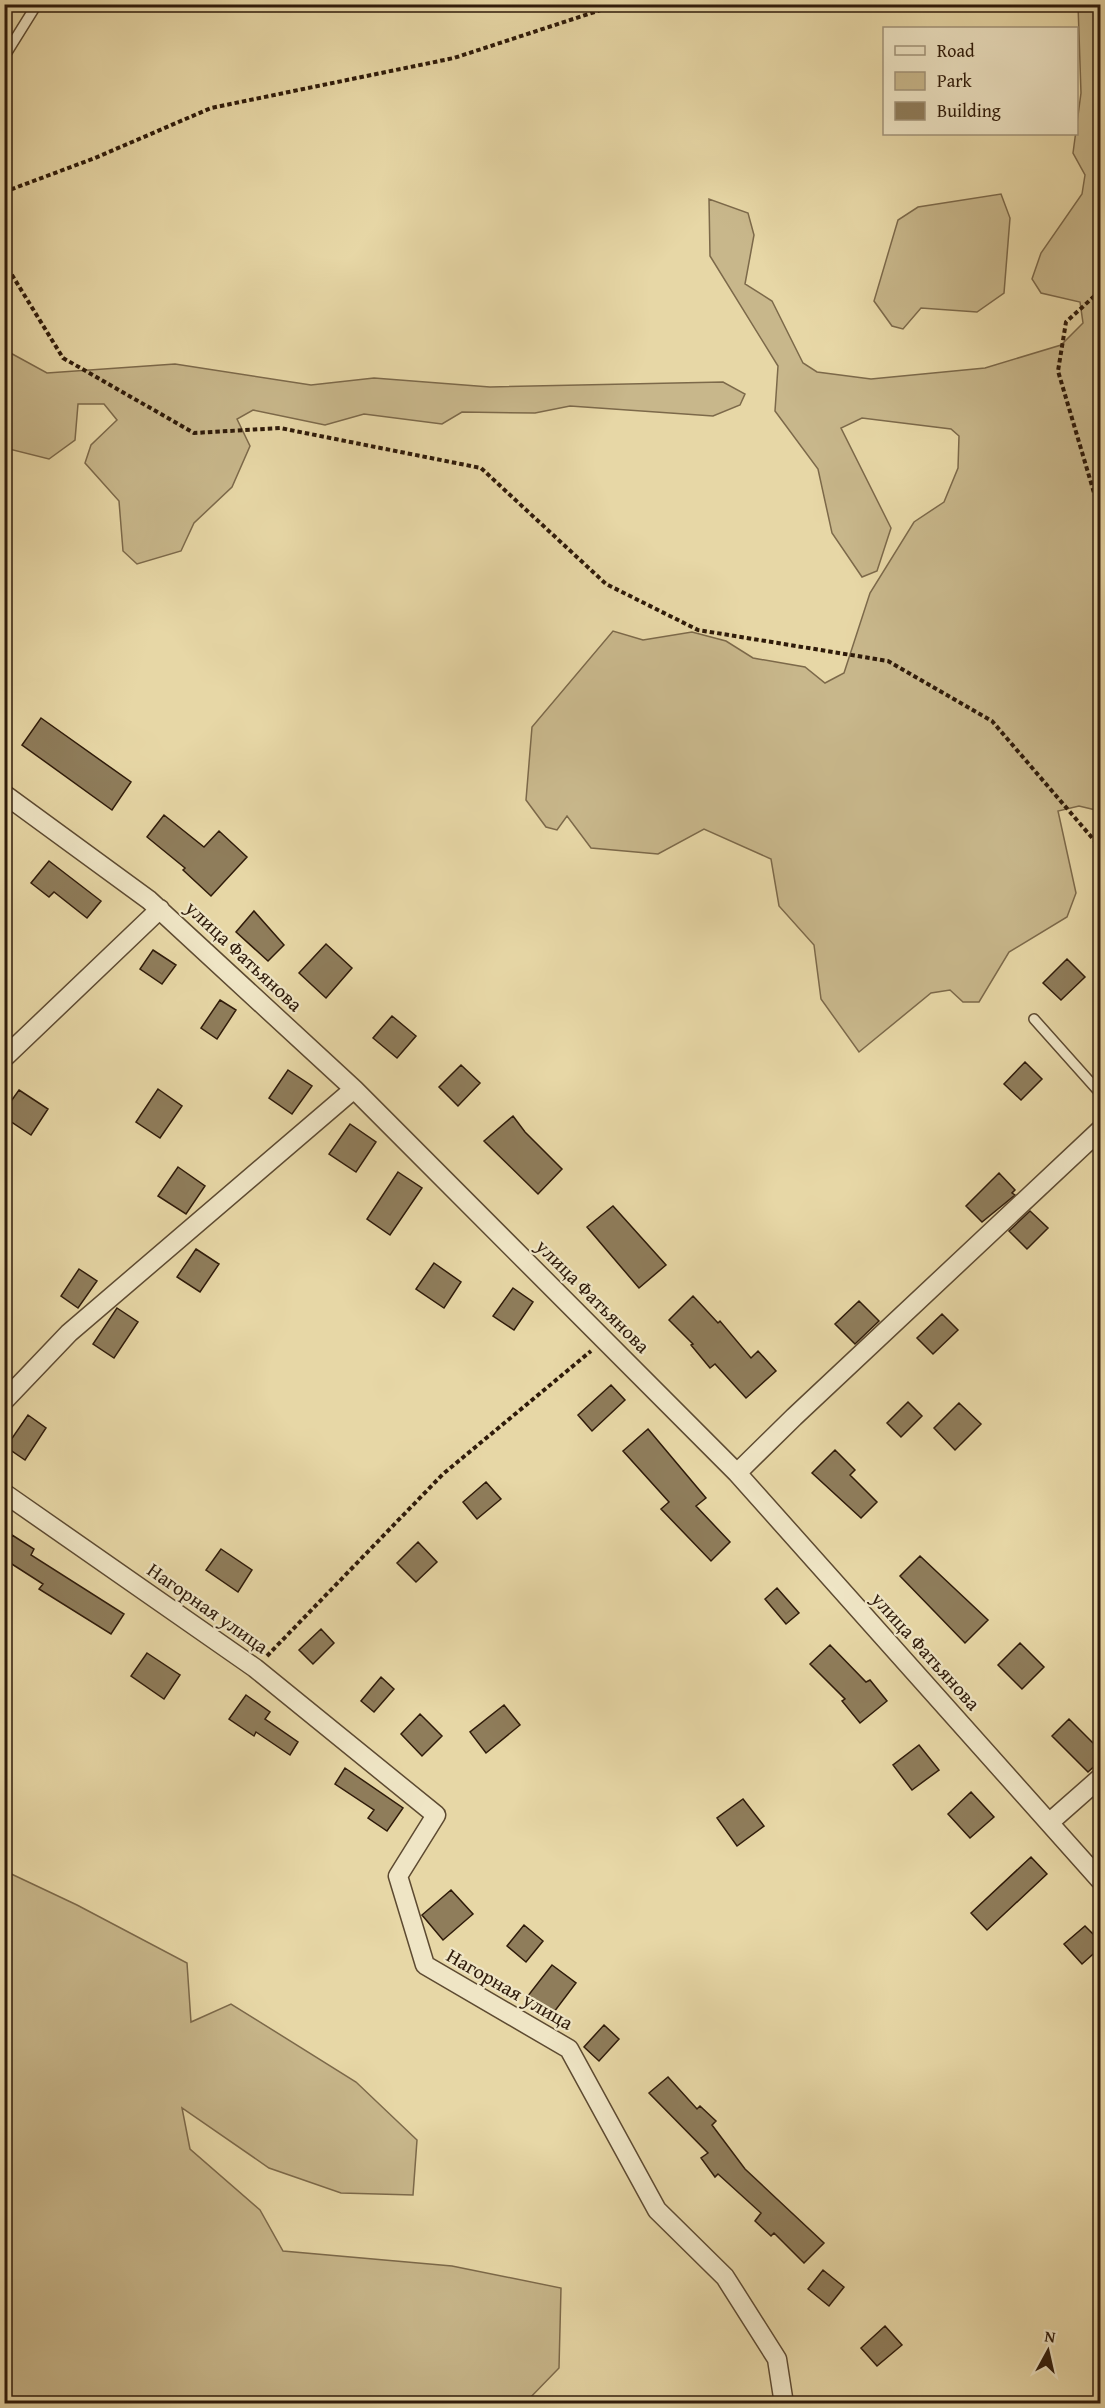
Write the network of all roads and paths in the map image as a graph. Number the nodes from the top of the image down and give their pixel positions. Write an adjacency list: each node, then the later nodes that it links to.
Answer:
1 (37, 4): 3 (lane)
2 (619, 4): 4 (path)
3 (4, 57)
4 (4, 192)
5 (4, 262): 9 (path)
6 (1101, 291): 7 (path)
7 (1101, 513)
8 (4, 794): 10 (street, улица Фатьянова)
9 (1101, 847)
10 (160, 909): 12 (street); 13 (street, улица Фатьянова)
11 (1034, 1019): 14 (lane)
12 (4, 1058)
13 (354, 1089): 16 (street, улица Фатьянова); 17 (street)
14 (1101, 1093)
15 (1101, 1130): 18 (street)
16 (605, 1339): 18 (street, улица Фатьянова); 20 (path)
17 (4, 1401)
18 (737, 1473): 22 (street, улица Фатьянова)
19 (4, 1493): 20 (street, Нагорная улица)
20 (255, 1668): 24 (street, Нагорная улица)
21 (1101, 1778): 22 (street)
22 (1050, 1822): 23 (street, улица Фатьянова)
23 (1101, 1880)
24 (784, 2403)

